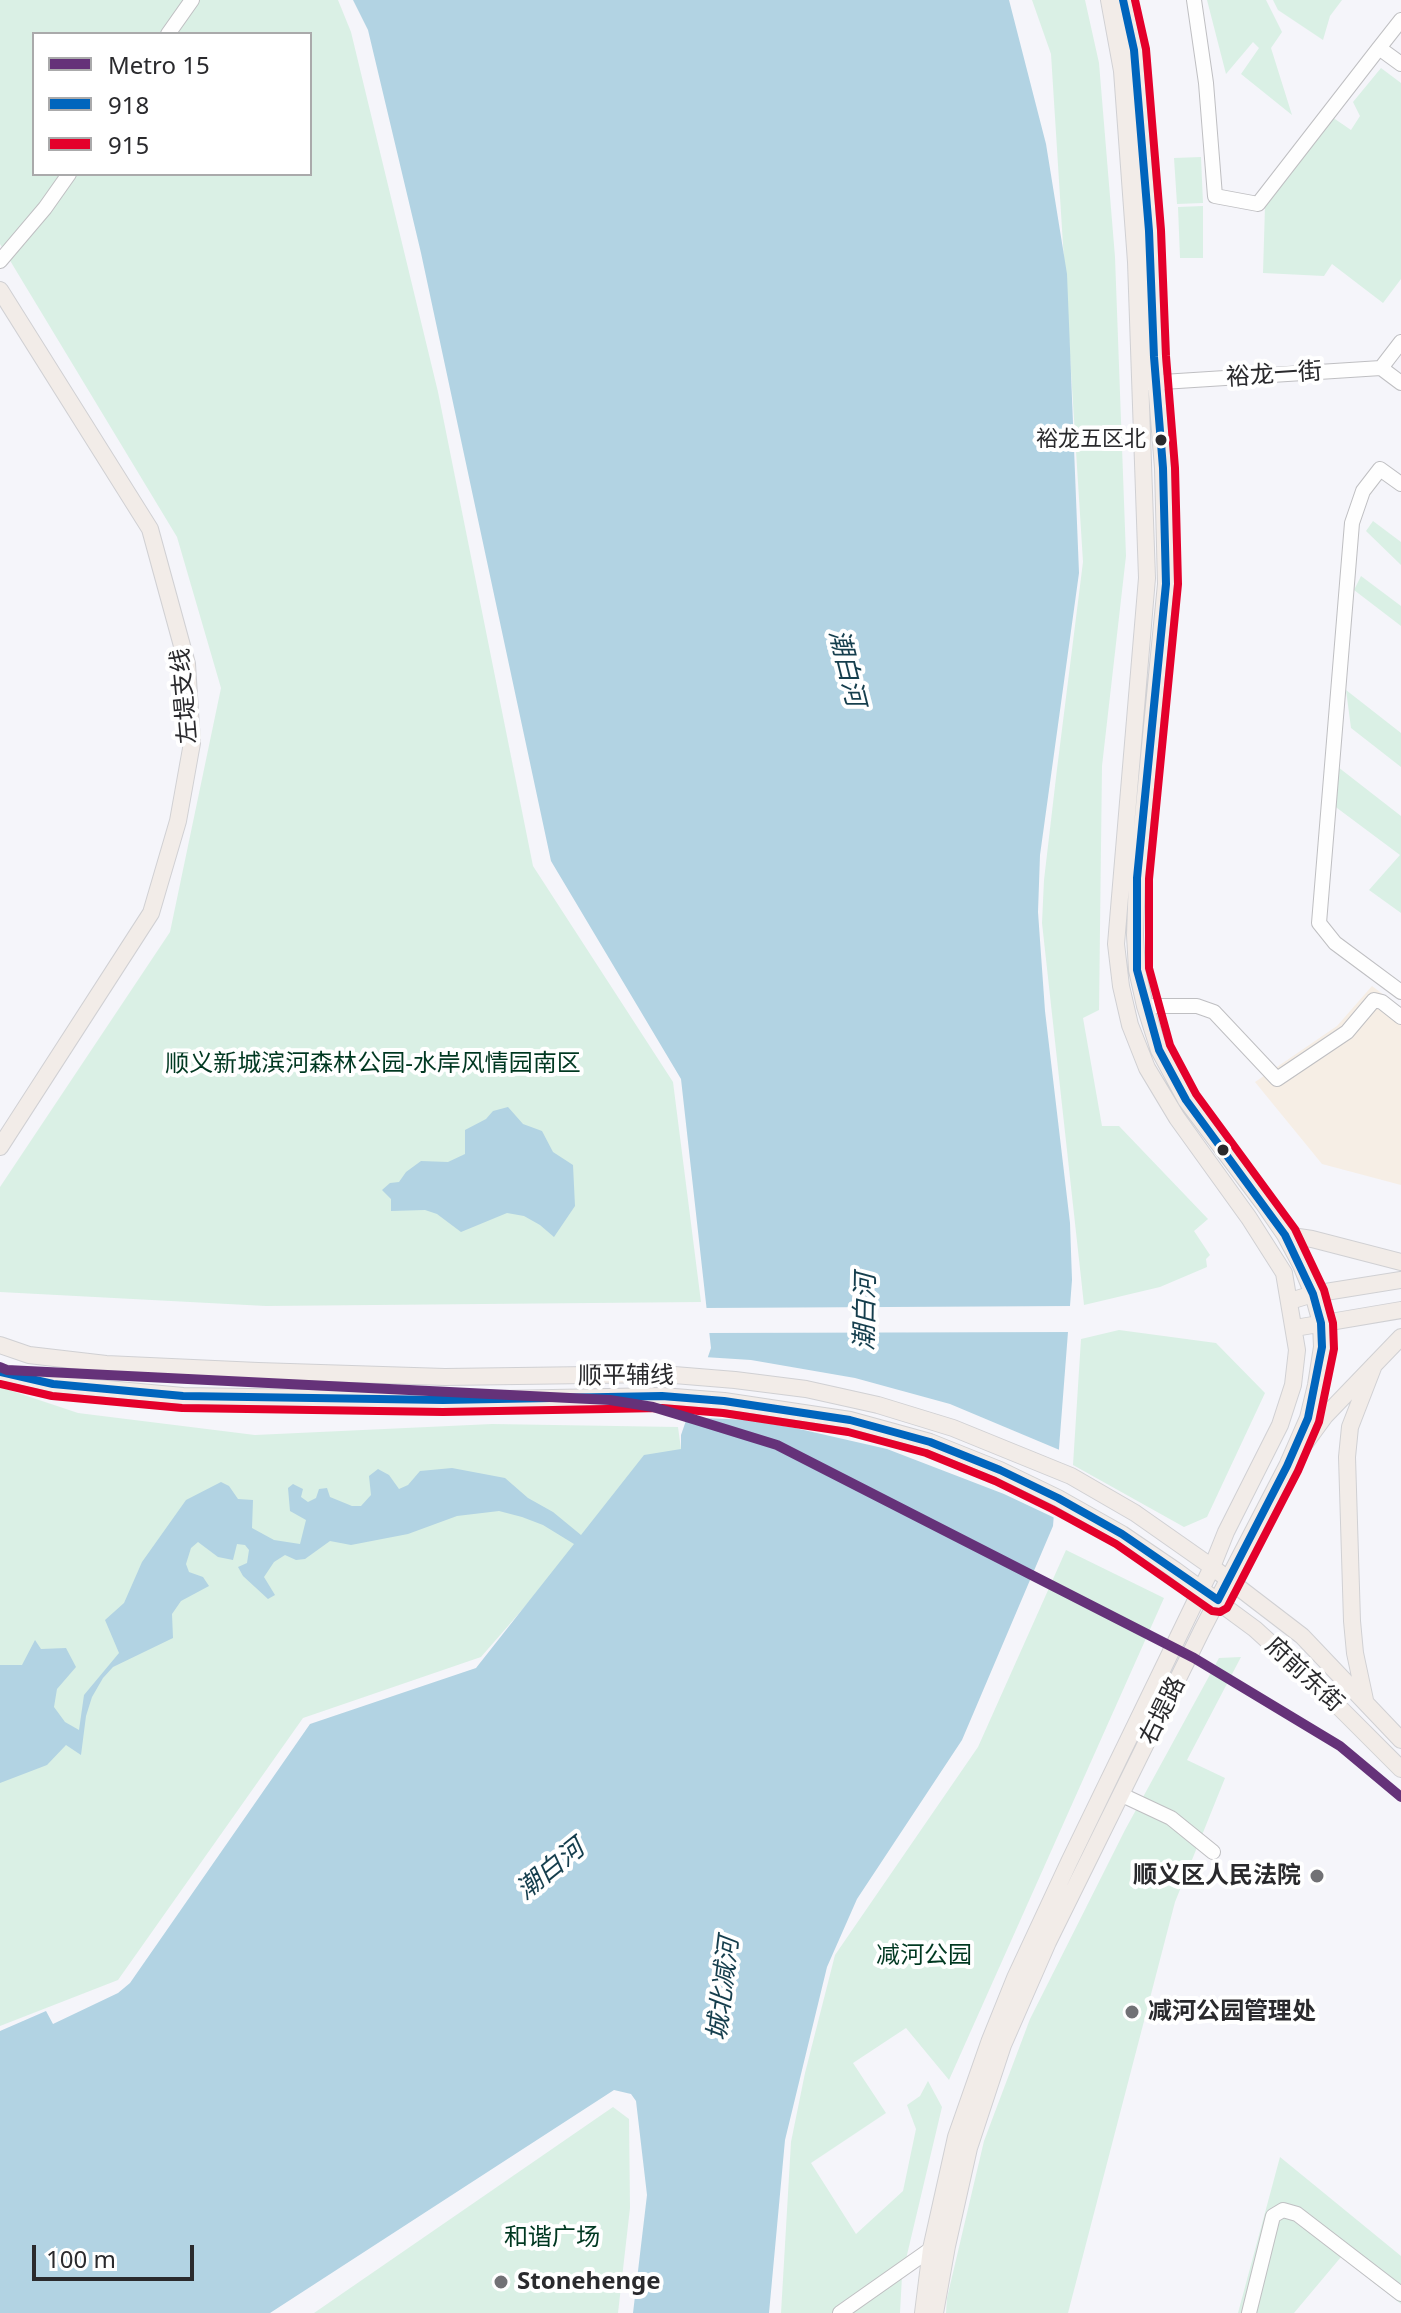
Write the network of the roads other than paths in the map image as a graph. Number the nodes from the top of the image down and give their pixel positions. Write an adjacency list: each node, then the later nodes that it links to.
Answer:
1 (192, 0): 6 (street)
2 (1109, 0): 14 (main road, 右堤路)
3 (1123, 0): 14 (main road, 右堤路)
4 (1194, 0): 7 (street)
5 (1401, 20): 7 (street)
6 (169, 32)
7 (1379, 48): 8 (street)
8 (1401, 64)
9 (68, 176): 10 (street)
10 (0, 261)
11 (0, 290): 20 (main road, 左堤支线)
12 (1401, 342): 13 (street)
13 (1381, 368): 14 (street, 裕龙一街); 15 (street)
14 (1149, 383): 18 (main road, 右堤路); 25 (main road, 右堤路)
15 (1401, 383)
16 (1401, 484): 17 (street)
17 (1401, 992)
18 (1145, 1006): 19 (street); 21 (main road, 右堤路)
19 (1401, 1017)
20 (0, 1147)
21 (1285, 1235): 22 (main road); 24 (main road, 右堤路)
22 (1401, 1262)
23 (1401, 1280): 24 (main road)
24 (1313, 1294): 25 (main road); 27 (main road, 右堤路)
25 (1290, 1301): 28 (main road, 右堤路)
26 (1401, 1310): 27 (main road)
27 (1321, 1323): 28 (main road); 33 (main road, 右堤路)
28 (1295, 1328): 34 (main road, 右堤路)
29 (1401, 1337): 31 (main road)
30 (0, 1345): 34 (main road, 顺平辅线)
31 (1374, 1365): 33 (main road); 38 (main road)
32 (0, 1372): 36 (main road, 顺平辅线)
33 (1287, 1466): 35 (main road, 右堤路)
34 (1212, 1567): 35 (main road, 府前东街); 36 (main road, 右堤路)
35 (1230, 1580): 37 (main road, 右堤路); 38 (main road, 府前东街)
36 (1202, 1589): 37 (main road, 府前东街); 43 (main road, 右堤路)
37 (1218, 1600): 40 (main road, 府前东街); 41 (main road, 右堤路)
38 (1365, 1701): 39 (main road, 府前东街)
39 (1401, 1740)
40 (1401, 1769)
41 (1122, 1795): 42 (street); 47 (main road, 右堤路)
42 (1213, 1852)
43 (931, 2249): 45 (street); 46 (main road, 右堤路)
44 (1401, 2294): 48 (street)
45 (840, 2313)
46 (923, 2313)
47 (935, 2313)
48 (1249, 2313)

